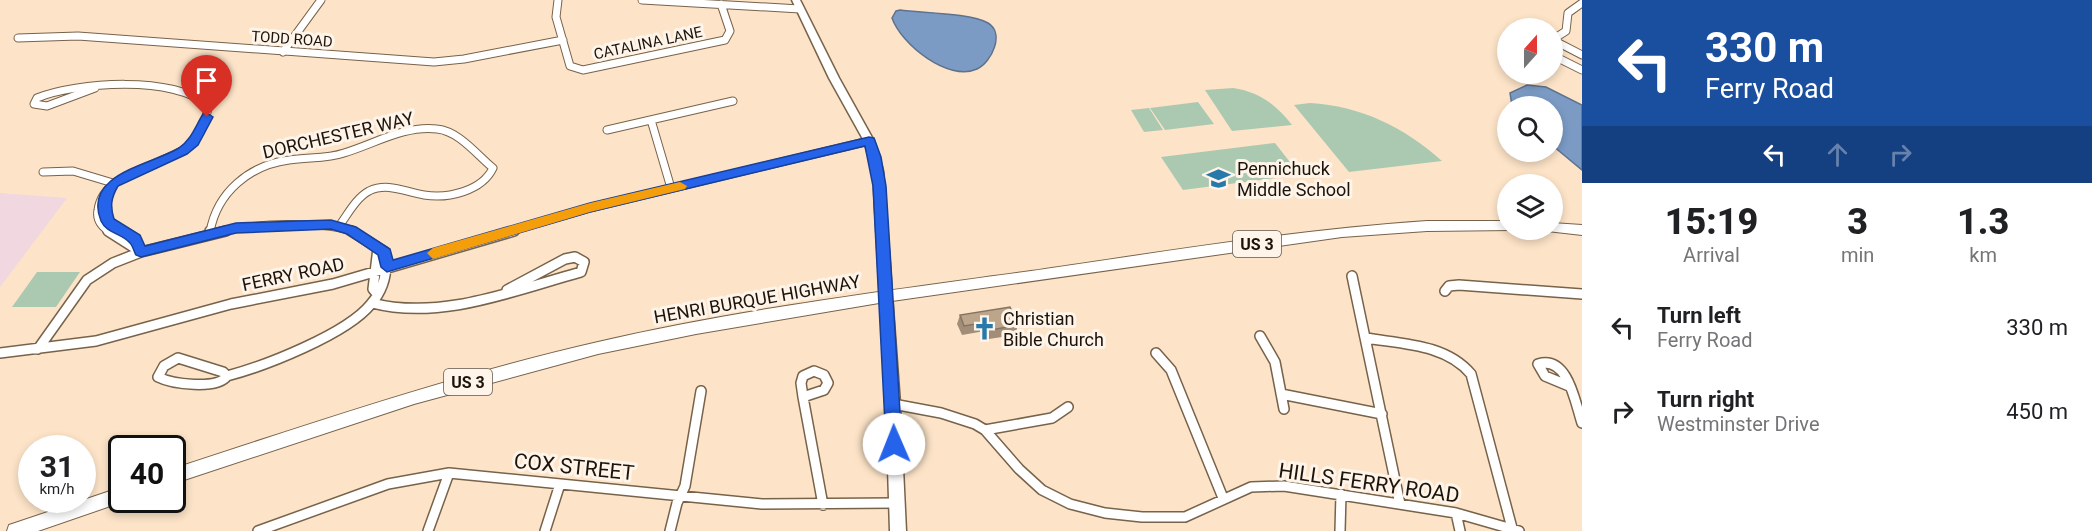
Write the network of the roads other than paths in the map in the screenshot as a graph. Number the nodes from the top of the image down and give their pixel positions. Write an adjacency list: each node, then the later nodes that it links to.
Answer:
1 (321, 0): 11 (street)
2 (558, 0): 9 (street, CATALINA LANE)
3 (642, 0): 5 (street)
4 (1579, 2): 7 (street)
5 (722, 4): 6 (street); 9 (street, CATALINA LANE)
6 (798, 5): 19 (street)
7 (1563, 33)
8 (18, 38): 11 (street, TODD ROAD)
9 (563, 40): 11 (street, TODD ROAD)
10 (1563, 45): 12 (street)
11 (282, 52)
12 (1582, 55)
13 (1563, 60): 14 (street)
14 (1582, 70)
15 (95, 88): 15 (street); 21 (street)
16 (732, 101): 17 (street)
17 (651, 120): 18 (street); 22 (street)
18 (607, 130)
19 (869, 141): 22 (street, FERRY ROAD); 37 (street)
20 (44, 172): 21 (street)
21 (113, 183): 29 (street)
22 (671, 188): 30 (street, FERRY ROAD)
23 (339, 226): 27 (street); 27 (street, DORCHESTER WAY); 28 (street)
24 (1497, 226): 37 (main road, HENRI BURQUE HIGHWAY / US 3)
25 (1563, 229): 26 (main road)
26 (1582, 230)
27 (210, 233): 29 (street)
28 (378, 248): 30 (street); 31 (street)
29 (141, 252): 39 (street)
30 (387, 267): 31 (street, FERRY ROAD); 35 (street)
31 (374, 272): 35 (street); 42 (street, FERRY ROAD)
32 (1352, 276): 41 (street)
33 (507, 290): 33 (street); 38 (street)
34 (1445, 291): 36 (street)
35 (377, 294): 38 (street)
36 (1582, 294)
37 (885, 297): 51 (street); 57 (main road, HENRI BURQUE HIGHWAY / US 3)
38 (372, 303): 46 (street)
39 (55, 328): 42 (street); 43 (street)
40 (1260, 336): 49 (street)
41 (1366, 338): 54 (street); 69 (street)
42 (49, 348): 43 (street, FERRY ROAD)
43 (38, 349): 44 (street, FERRY ROAD)
44 (0, 352)
45 (1156, 353): 62 (street)
46 (227, 376): 46 (street)
47 (1569, 386): 55 (street)
48 (701, 392): 61 (street)
49 (1281, 394): 53 (street); 54 (street)
50 (803, 397): 66 (street)
51 (893, 404): 56 (street, HILLS FERRY ROAD); 64 (street)
52 (1068, 407): 56 (street)
53 (1284, 409)
54 (1382, 414): 65 (street)
55 (1582, 423)
56 (985, 430): 62 (street, HILLS FERRY ROAD)
57 (186, 472)
58 (449, 473): 59 (street, COX STREET); 68 (street, COX STREET); 71 (street)
59 (560, 484): 61 (street, COX STREET); 72 (street)
60 (1341, 494): 62 (street, HILLS FERRY ROAD); 65 (street, HILLS FERRY ROAD); 75 (street)
61 (680, 495): 66 (street, COX STREET); 73 (street)
62 (1223, 498)
63 (108, 500): 70 (main road)
64 (896, 503): 66 (street, COX STREET); 74 (street)
65 (1400, 504): 67 (street, HILLS FERRY ROAD)
66 (823, 505)
67 (1456, 513): 69 (street, HILLS FERRY ROAD); 76 (street)
68 (265, 530)
69 (1515, 530)
70 (15, 531)
71 (428, 531)
72 (545, 531)
73 (670, 531)
74 (898, 531)
75 (1340, 531)
76 (1460, 531)

